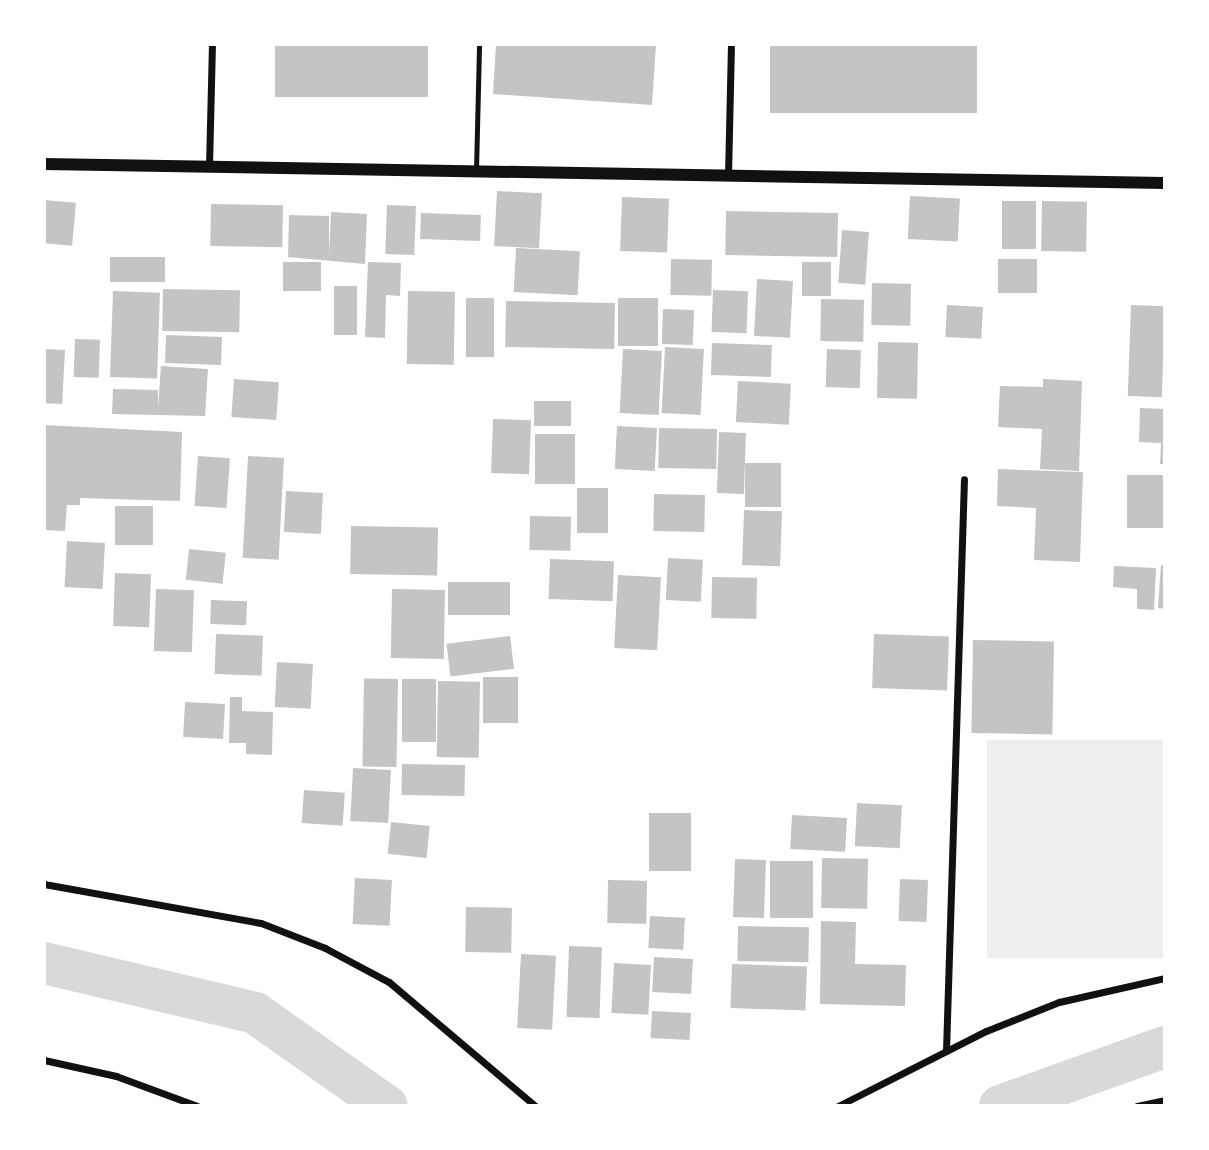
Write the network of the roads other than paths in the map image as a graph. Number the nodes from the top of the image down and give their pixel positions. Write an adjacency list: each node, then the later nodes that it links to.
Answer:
1 (212, 44): 5 (street)
2 (479, 44): 6 (lane)
3 (731, 44): 7 (street)
4 (44, 164): 5 (street)
5 (209, 166): 6 (street)
6 (476, 171): 7 (street)
7 (727, 176): 8 (street)
8 (1165, 183)
9 (964, 479): 12 (street)
10 (44, 884): 16 (street)
11 (1165, 978): 12 (street)
12 (946, 1051): 17 (street)
13 (44, 1060): 15 (street)
14 (1165, 1100): 18 (street)
15 (197, 1106)
16 (535, 1106)
17 (838, 1106)
18 (1137, 1106)

